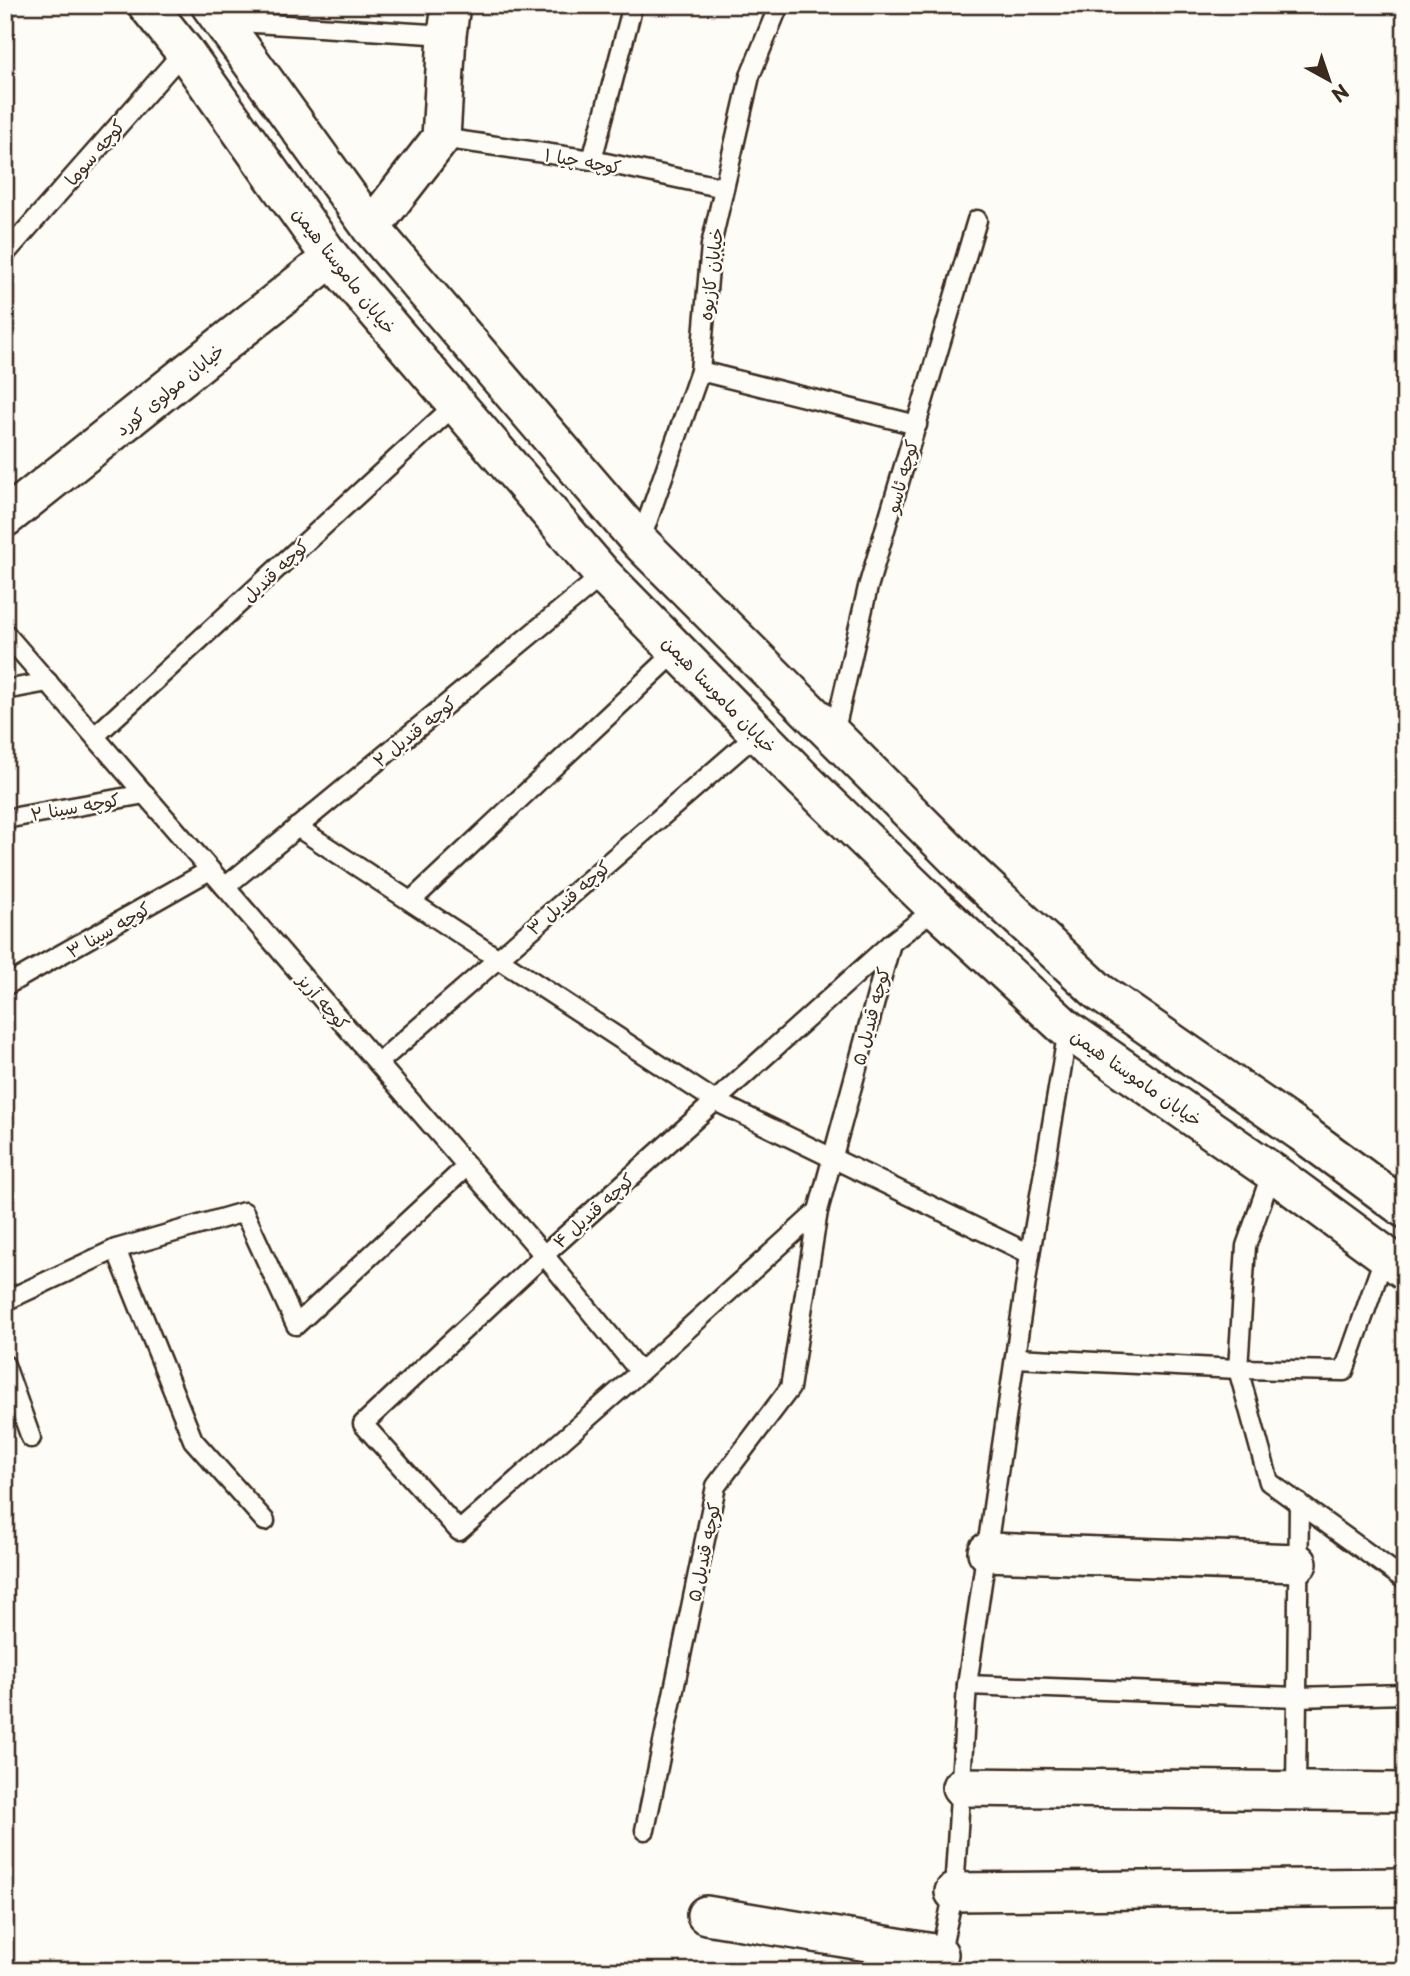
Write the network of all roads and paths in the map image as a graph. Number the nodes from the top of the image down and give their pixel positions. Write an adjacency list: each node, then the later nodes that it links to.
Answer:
1 (148, 5): 6 (street, خیابان ماموستا هیمن)
2 (633, 5): 8 (lane)
3 (779, 5): 9 (lane, خیابان کازیوه)
4 (217, 13): 5 (lane); 11 (street)
5 (449, 20): 7 (street)
6 (184, 51): 12 (lane, کوچه سوما); 13 (street, خیابان ماموستا هیمن)
7 (440, 138): 8 (lane, کوچه چیا ۱); 11 (street)
8 (592, 160): 9 (lane, کوچه چیا ۱)
9 (724, 188): 14 (lane, خیابان کازیوه)
10 (977, 220): 16 (lane, کوچه ئاسو)
11 (371, 228): 18 (street)
12 (5, 254)
13 (331, 258): 15 (street, خیابان ماموستا هیمن); 17 (street, خیابان مولوی کورد)
14 (699, 371): 16 (lane); 18 (lane, خیابان کازیوه)
15 (456, 404): 19 (street, خیابان ماموستا هیمن); 26 (lane, کوچه قندیل)
16 (916, 425): 25 (lane, کوچه ئاسو)
17 (5, 518)
18 (640, 542): 25 (street)
19 (603, 575): 21 (street, خیابان ماموستا هیمن); 29 (lane, کوچه قندیل ۲)
20 (5, 633): 22 (lane, کوچه آریز)
21 (678, 650): 24 (street, خیابان ماموستا هیمن); 32 (lane)
22 (48, 682): 23 (lane); 26 (lane, کوچه آریز)
23 (5, 690)
24 (759, 732): 33 (street, خیابان ماموستا هیمن); 35 (lane, کوچه قندیل ۳)
25 (834, 734): 43 (street)
26 (95, 736): 27 (lane, کوچه آریز)
27 (145, 794): 28 (lane, کوچه سینا ۲); 30 (lane, کوچه آریز)
28 (5, 819)
29 (297, 827): 31 (lane, کوچه قندیل ۲); 32 (lane)
30 (210, 870): 31 (lane, کوچه آریز); 36 (lane, کوچه سینا ۳)
31 (225, 887): 38 (lane, کوچه آریز)
32 (411, 901): 35 (lane)
33 (936, 908): 34 (lane, کوچه قندیل ۴); 37 (street, خیابان ماموستا هیمن)
34 (891, 943): 39 (lane, کوچه قندیل ۴); 40 (lane, کوچه قندیل ۵)
35 (497, 958): 38 (lane, کوچه قندیل ۳); 39 (lane)
36 (5, 986)
37 (1068, 1030): 42 (street, خیابان ماموستا هیمن); 46 (lane)
38 (378, 1063): 41 (lane, کوچه آریز)
39 (715, 1101): 40 (lane); 47 (lane, کوچه قندیل ۴)
40 (832, 1158): 44 (lane, کوچه قندیل ۵); 46 (lane)
41 (467, 1166): 45 (lane); 47 (lane, کوچه آریز)
42 (1272, 1171): 48 (street, خیابان ماموستا هیمن); 52 (lane)
43 (1405, 1209)
44 (818, 1212): 53 (lane); 66 (lane, کوچه قندیل ۵)
45 (116, 1249): 49 (lane); 56 (lane)
46 (1030, 1254): 50 (lane)
47 (544, 1255): 53 (lane, کوچه آریز); 53 (lane, کوچه قندیل ۴)
48 (1395, 1263): 52 (lane)
49 (5, 1301)
50 (1015, 1358): 52 (lane); 57 (lane)
51 (5, 1365): 54 (lane)
52 (1238, 1369): 55 (lane)
53 (640, 1372)
54 (31, 1438)
55 (1298, 1503): 58 (lane); 59 (lane)
56 (265, 1521)
57 (987, 1552): 58 (street); 60 (lane)
58 (1298, 1563): 62 (lane)
59 (1405, 1580)
60 (967, 1685): 62 (lane); 63 (lane)
61 (1405, 1694): 62 (lane)
62 (1297, 1697): 64 (lane)
63 (961, 1787): 64 (street); 68 (lane)
64 (1296, 1791): 65 (street)
65 (1405, 1792)
66 (645, 1830)
67 (1405, 1887): 68 (street)
68 (954, 1892): 70 (lane)
69 (706, 1915): 70 (street)
70 (939, 1963)

